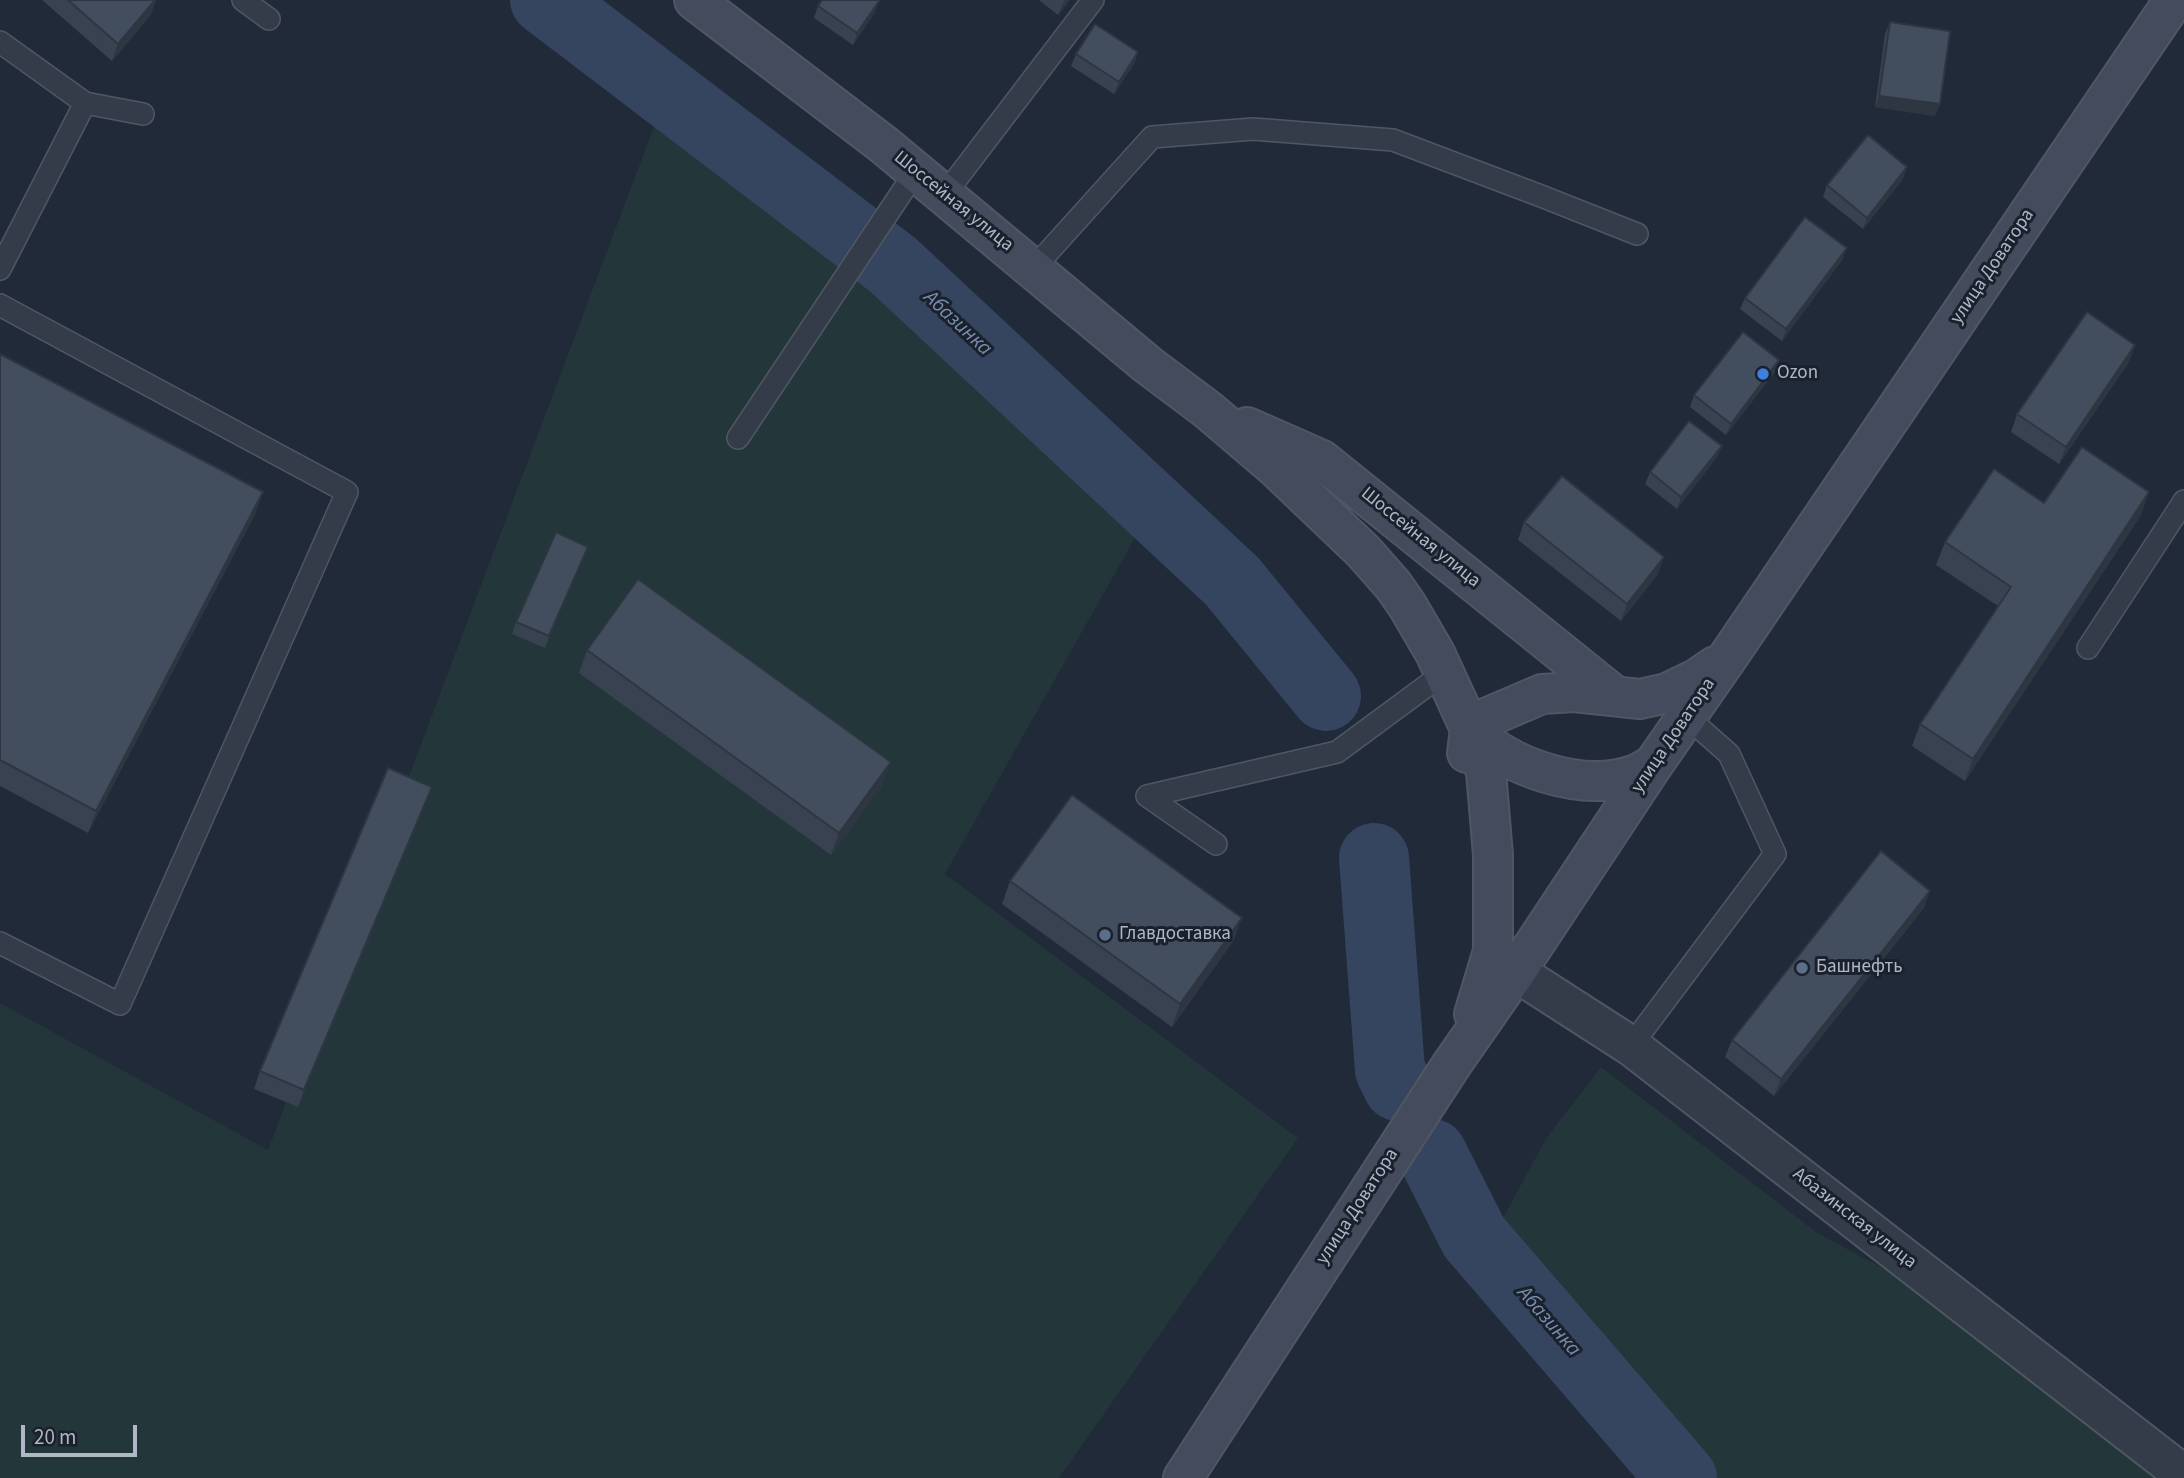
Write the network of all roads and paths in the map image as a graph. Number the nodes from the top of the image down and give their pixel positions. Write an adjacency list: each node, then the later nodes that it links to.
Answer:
1 (243, 0): 6 (lane)
2 (694, 0): 10 (main road, Шоссейная улица)
3 (719, 0): 11 (main road, Шоссейная улица)
4 (1093, 0): 11 (lane)
5 (2174, 0): 20 (main road, улица Доватора)
6 (269, 19)
7 (0, 41): 8 (lane)
8 (85, 103): 9 (lane); 14 (lane)
9 (143, 114)
10 (916, 171): 16 (main road, Шоссейная улица); 17 (lane)
11 (952, 185): 13 (main road, Шоссейная улица)
12 (1637, 234): 13 (lane)
13 (1041, 260): 16 (main road, Шоссейная улица)
14 (0, 269)
15 (0, 304): 27 (lane)
16 (1208, 410): 21 (main road, Шоссейная улица); 22 (main road, Шоссейная улица)
17 (738, 438)
18 (2184, 501): 19 (lane)
19 (2088, 648)
20 (1730, 654): 22 (main road); 23 (main road, улица Доватора)
21 (1444, 673): 24 (main road, Шоссейная улица); 26 (lane)
22 (1614, 695): 24 (main road)
23 (1686, 716): 25 (main road, улица Доватора); 29 (lane)
24 (1470, 729): 25 (main road); 30 (main road)
25 (1653, 765): 28 (main road, улица Доватора)
26 (1216, 844)
27 (0, 943)
28 (1516, 972): 29 (street, Абазинская улица); 30 (main road, улица Доватора)
29 (1631, 1046): 31 (street, Абазинская улица)
30 (1452, 1064): 32 (main road, улица Доватора)
31 (2184, 1475)
32 (1182, 1478)

